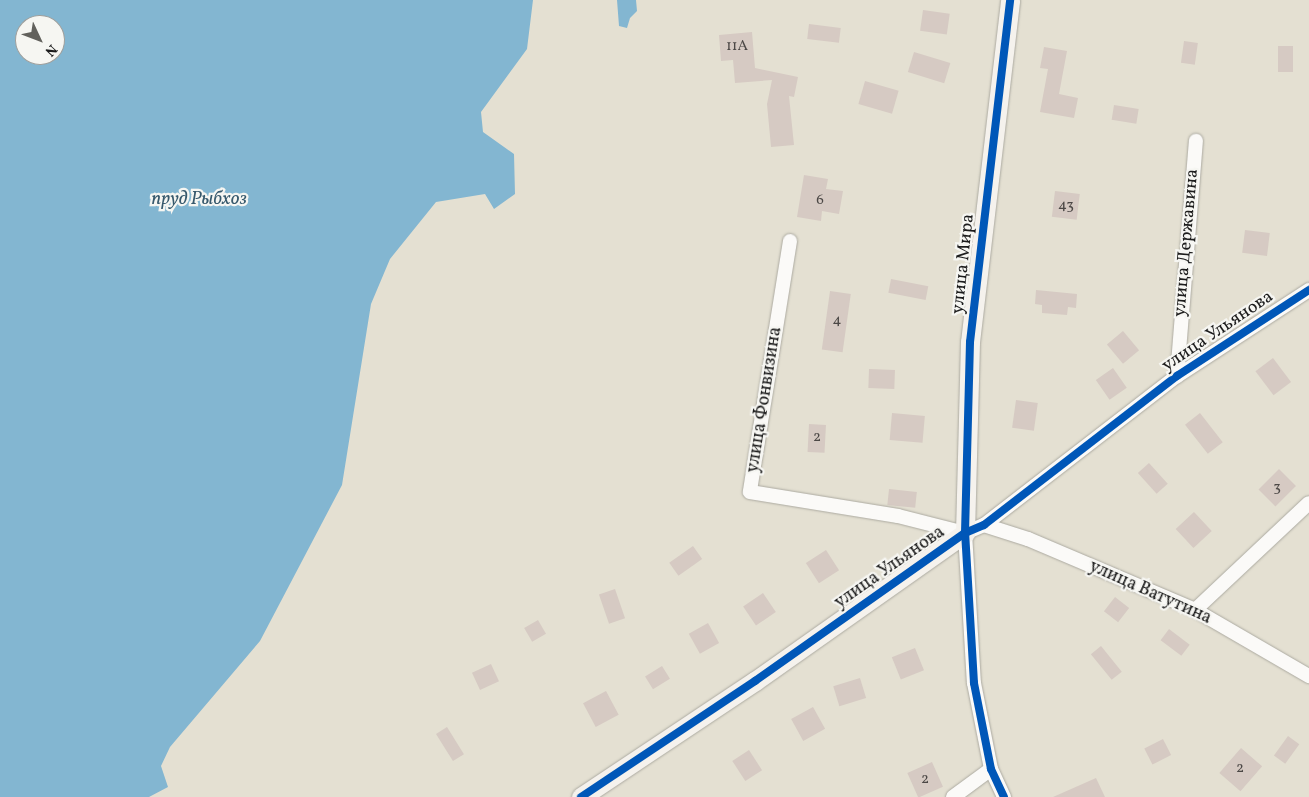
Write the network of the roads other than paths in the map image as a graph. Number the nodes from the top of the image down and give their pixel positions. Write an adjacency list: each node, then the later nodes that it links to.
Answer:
1 (1010, 0): 8 (street, улица Мира)
2 (1196, 141): 5 (street, улица Державина)
3 (790, 241): 8 (street, улица Фонвизина)
4 (1309, 290): 5 (street, улица Ульянова)
5 (1176, 376): 7 (street, улица Ульянова)
6 (1309, 503): 9 (street)
7 (984, 525): 8 (street, улица Ульянова); 9 (street, улица Ватутина)
8 (965, 533): 11 (street); 12 (street, улица Ульянова)
9 (1194, 610): 10 (street, улица Ватутина)
10 (1309, 676)
11 (991, 769): 13 (street); 14 (street)
12 (581, 797)
13 (953, 797)
14 (1004, 797)

